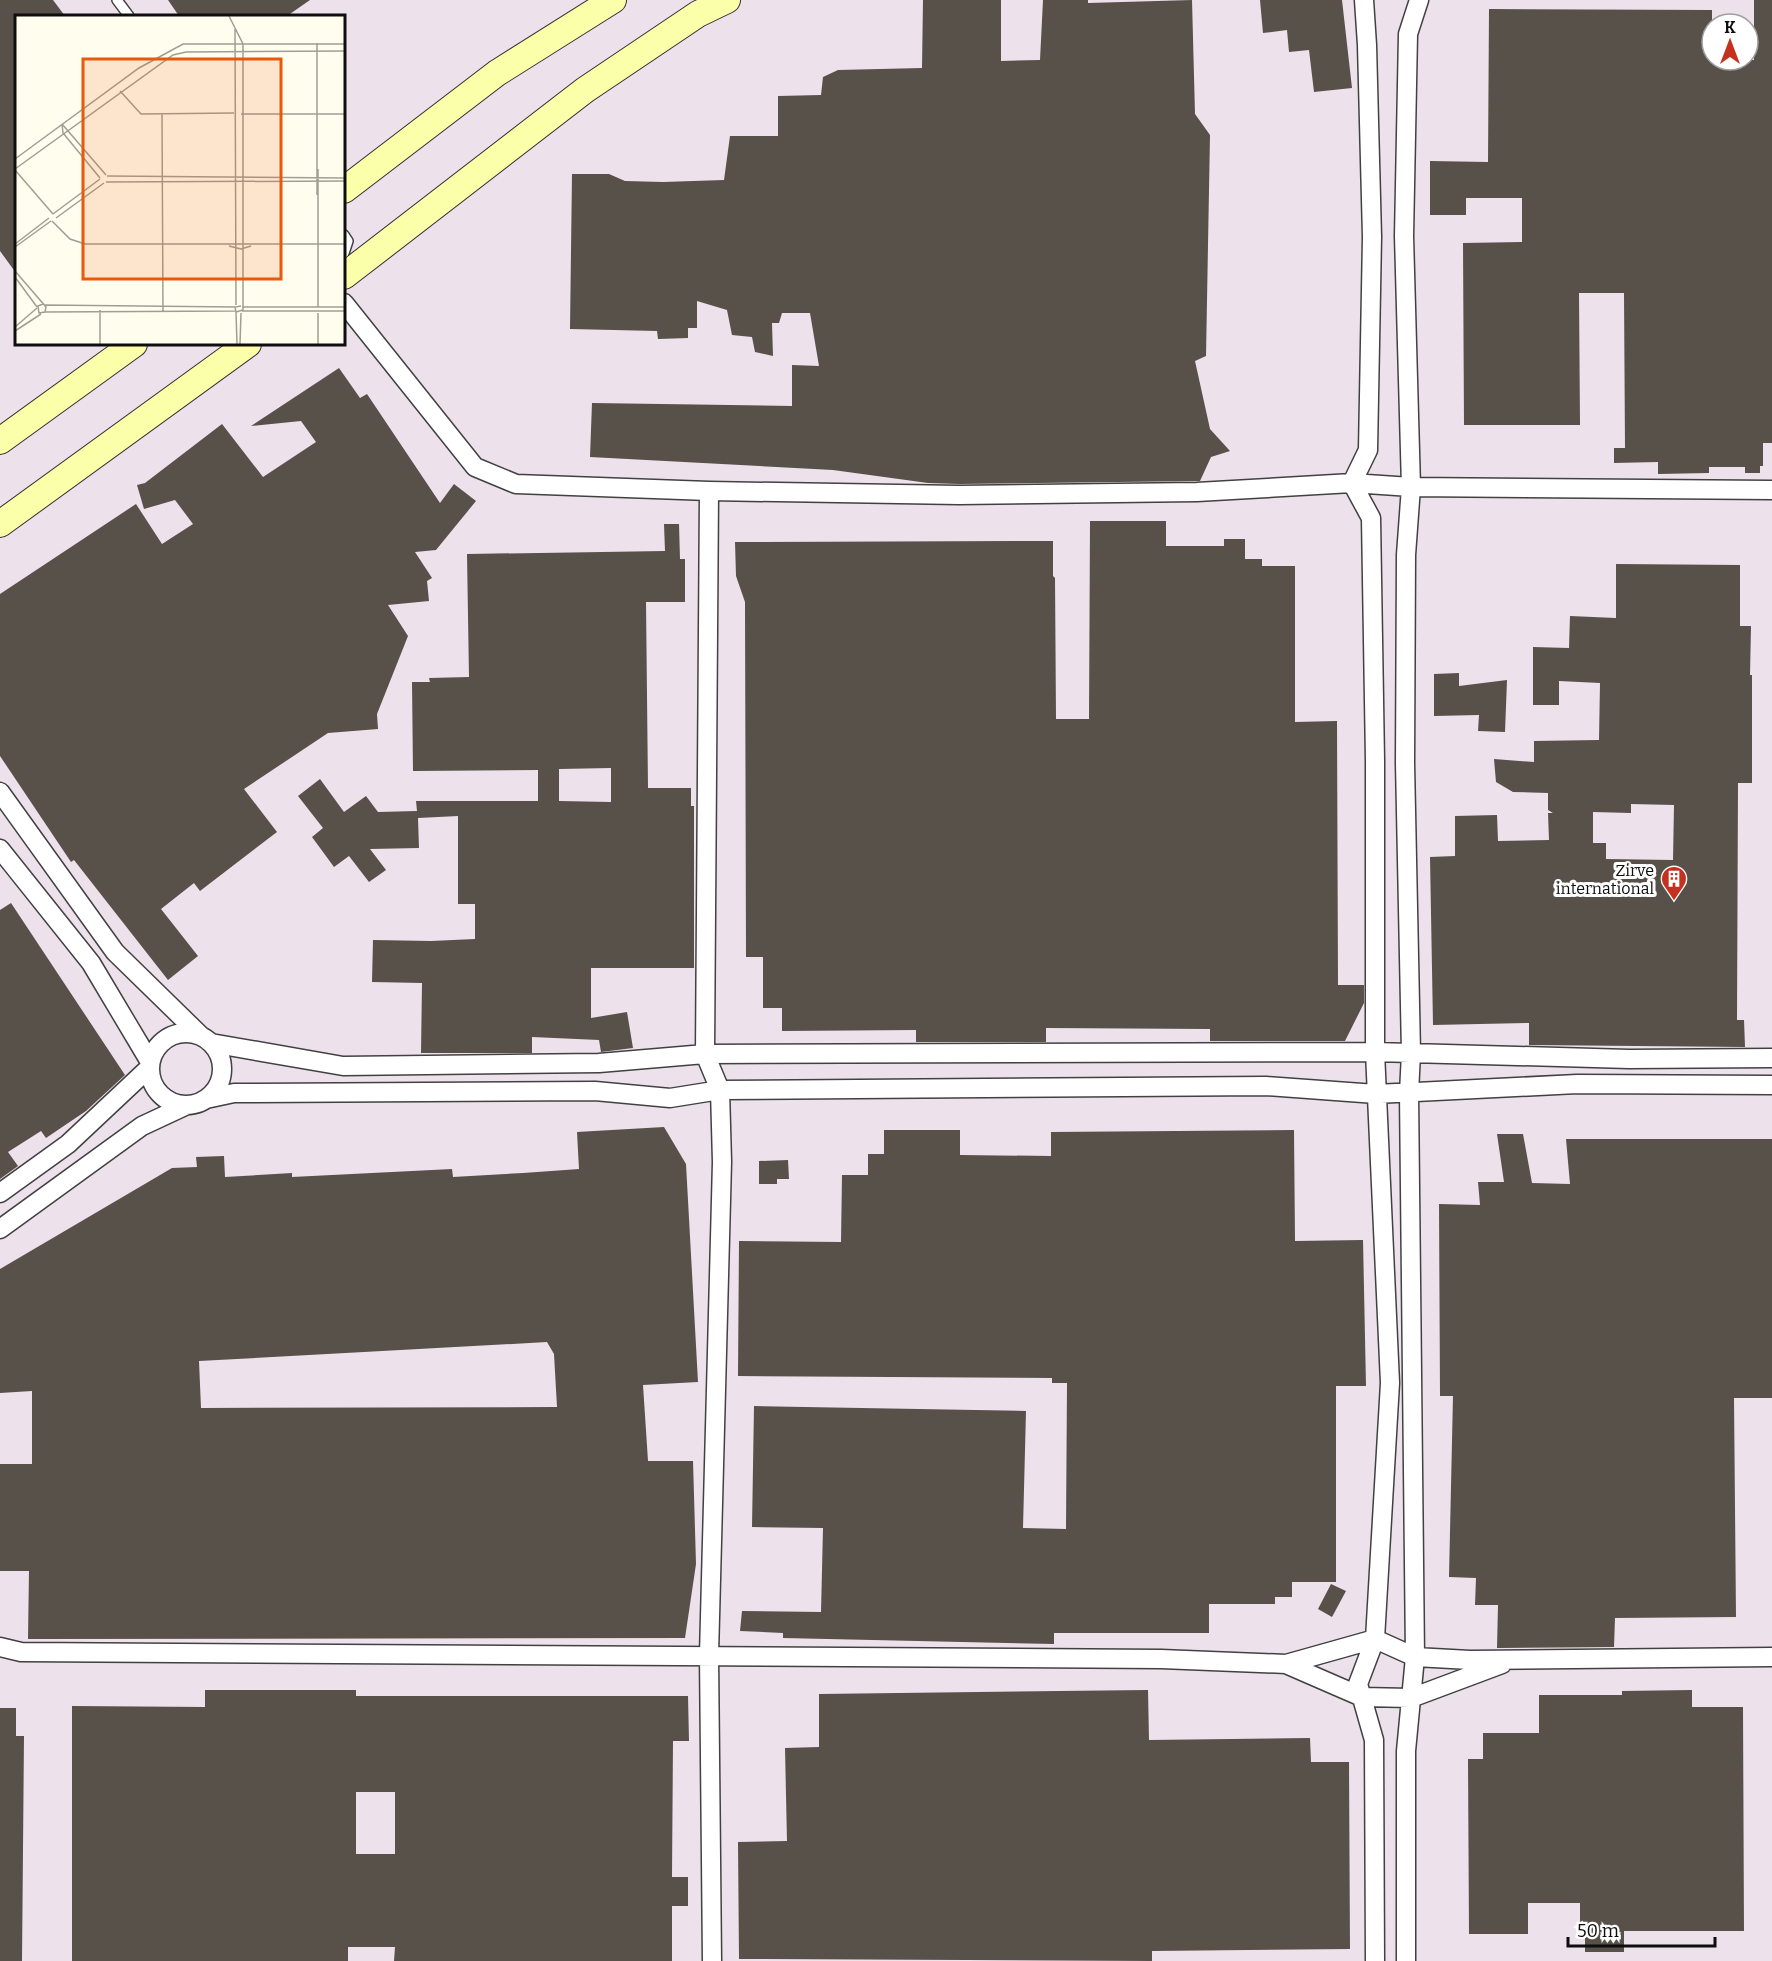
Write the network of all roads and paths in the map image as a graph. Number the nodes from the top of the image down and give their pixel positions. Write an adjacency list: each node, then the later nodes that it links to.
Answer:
1 (117, 0): 6 (lane)
2 (613, 0): 7 (street)
3 (727, 0): 10 (street)
4 (1364, 0): 9 (street)
5 (1419, 0): 8 (street)
6 (128, 15)
7 (345, 189)
8 (1404, 236): 9 (street); 16 (street)
9 (1372, 237): 15 (street)
10 (345, 275)
11 (345, 304): 18 (street)
12 (133, 345): 14 (street)
13 (247, 345): 19 (street)
14 (0, 441)
15 (1352, 483): 16 (street); 18 (street); 20 (street)
16 (1411, 487): 17 (street); 21 (street)
17 (1772, 490)
18 (709, 491): 27 (street)
19 (0, 524)
20 (1375, 761): 21 (street); 25 (street)
21 (1405, 763): 26 (street)
22 (0, 792): 24 (street)
23 (0, 849): 29 (street)
24 (206, 1039): 27 (street); 29 (street); 34 (street)
25 (1375, 1052): 26 (street); 27 (street); 33 (street)
26 (1411, 1053): 28 (street); 32 (street)
27 (705, 1054): 31 (street)
28 (1772, 1058)
29 (150, 1064): 35 (street); 36 (street)
30 (1772, 1085): 32 (street)
31 (720, 1090): 33 (street); 34 (street); 40 (street)
32 (1409, 1093): 33 (street); 41 (street)
33 (1376, 1094): 38 (street)
34 (206, 1099): 35 (street)
35 (187, 1105): 37 (street)
36 (0, 1192)
37 (0, 1229)
38 (1375, 1639): 41 (street); 44 (street); 45 (street)
39 (0, 1647): 40 (street)
40 (709, 1655): 44 (street); 49 (street)
41 (1415, 1657): 43 (street); 46 (street)
42 (1772, 1657): 43 (street)
43 (1516, 1659): 46 (street)
44 (1286, 1664): 45 (street)
45 (1362, 1697): 46 (street); 47 (street)
46 (1411, 1698): 48 (street)
47 (1375, 1919): 48 (street); 50 (street)
48 (1406, 1919): 51 (street)
49 (712, 1961)
50 (1375, 1961)
51 (1406, 1961)

